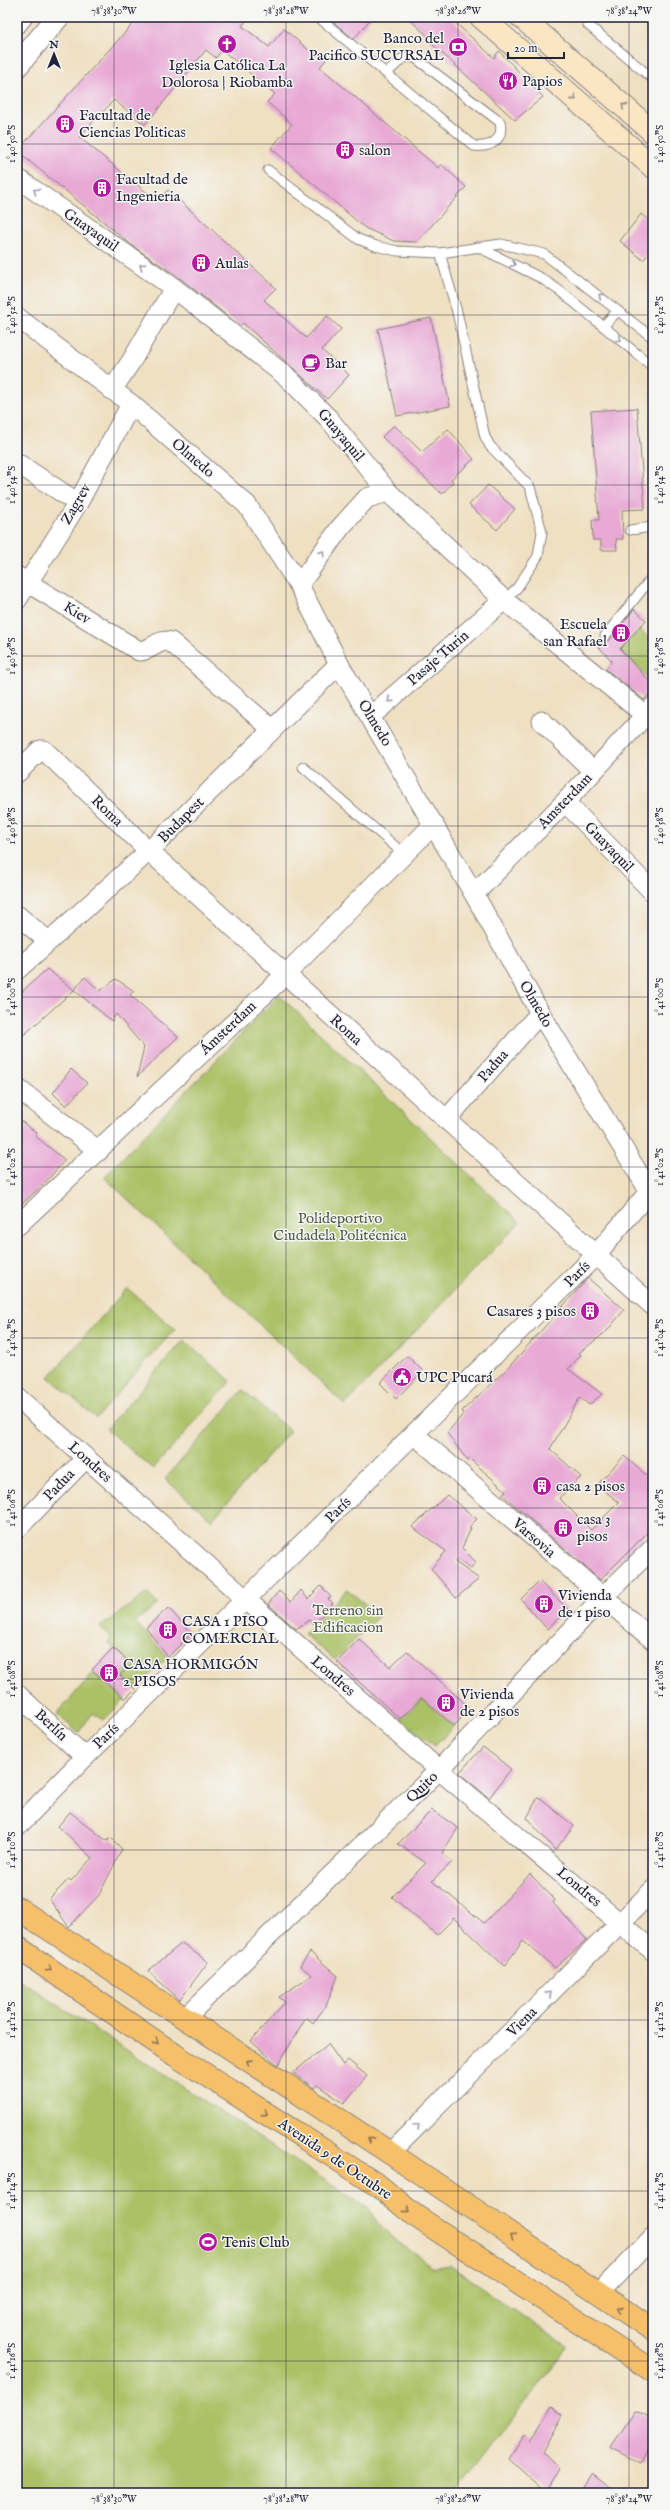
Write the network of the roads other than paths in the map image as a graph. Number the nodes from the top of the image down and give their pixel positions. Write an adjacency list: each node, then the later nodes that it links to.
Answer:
1 (21, 17): 6 (street)
2 (58, 17): 8 (street)
3 (318, 17): 9 (lane)
4 (481, 17): 12 (main road, one-way to 12)
5 (521, 17): 11 (main road, one-way to 5)
6 (17, 22)
7 (588, 25): 10 (lane)
8 (17, 66)
9 (387, 73): 9 (lane)
10 (653, 79)
11 (653, 132)
12 (653, 167)
13 (268, 170): 16 (lane)
14 (17, 178): 17 (street, Guayaquil, one-way to 14)
15 (478, 247): 16 (lane); 18 (lane, one-way to 15); 20 (lane, one-way to 20)
16 (440, 253): 34 (lane)
17 (174, 288): 23 (street); 26 (street, Guayaquil)
18 (618, 310): 20 (lane); 21 (lane)
19 (17, 317): 23 (street, Olmedo)
20 (603, 326): 22 (lane, one-way to 22)
21 (653, 338)
22 (653, 367)
23 (112, 390): 24 (street, Olmedo)
24 (131, 404): 27 (street, Zagrev); 32 (street, Olmedo)
25 (17, 463): 27 (street)
26 (388, 492): 32 (street, one-way to 26); 34 (street, Guayaquil)
27 (78, 503): 31 (street, Zagrev)
28 (653, 527): 29 (lane)
29 (630, 530)
30 (653, 576): 35 (lane)
31 (23, 579): 33 (street, Zagrev); 40 (street, Kiev)
32 (299, 585): 36 (street, Olmedo)
33 (17, 600)
34 (504, 600): 37 (street, Guayaquil); 38 (street, Pasaje Turin, one-way to 38)
35 (605, 636)
36 (339, 664): 38 (street, Olmedo); 40 (street, Budapest)
37 (649, 711): 42 (street, Amsterdam)
38 (371, 716): 45 (street, Olmedo)
39 (542, 721): 42 (street)
40 (272, 729): 46 (street, Budapest)
41 (303, 767): 47 (lane)
42 (594, 771): 44 (street, Amsterdam)
43 (17, 773): 46 (street, Roma)
44 (565, 802): 48 (street, Guayaquil); 49 (street, Amsterdam)
45 (434, 824): 47 (street, Ámsterdam); 49 (street, Olmedo)
46 (149, 851): 51 (street, Budapest); 53 (street, Roma)
47 (404, 854): 53 (street, Ámsterdam)
48 (653, 892)
49 (474, 894): 54 (street, Olmedo)
50 (17, 915): 51 (street)
51 (47, 940): 52 (street, Budapest)
52 (17, 970)
53 (285, 975): 56 (street, Roma); 57 (street, Ámsterdam)
54 (540, 1013): 56 (street, Padua); 58 (street, Olmedo)
55 (17, 1088): 57 (street)
56 (446, 1120): 60 (street, Roma)
57 (99, 1151): 59 (street, Ámsterdam)
58 (652, 1192): 60 (street, París)
59 (17, 1226)
60 (595, 1256): 61 (street, Roma); 63 (street, París)
61 (653, 1306)
62 (17, 1397): 64 (street, Londres)
63 (415, 1435): 67 (street, Varsovia); 68 (street, París)
64 (85, 1459): 65 (street, Padua); 68 (street, Londres)
65 (17, 1529)
66 (653, 1548): 67 (street, Quito)
67 (603, 1597): 69 (street, Varsovia); 72 (street, Quito)
68 (247, 1600): 71 (street, París); 72 (street, Londres)
69 (653, 1640)
70 (17, 1694): 71 (street, Berlín)
71 (85, 1757): 73 (street, París)
72 (439, 1770): 76 (street, Londres); 79 (street, Quito)
73 (17, 1827)
74 (653, 1890): 76 (street, Viena)
75 (17, 1908): 79 (main road)
76 (620, 1923): 78 (street, Londres); 80 (street, Viena, one-way to 76)
77 (17, 1947): 84 (main road, Avenida 9 de Octubre, one-way to 84)
78 (653, 1951)
79 (184, 2019): 80 (main road, one-way to 79)
80 (390, 2153): 82 (main road, one-way to 80)
81 (653, 2237): 82 (street)
82 (598, 2294): 83 (main road, one-way to 82)
83 (653, 2330)
84 (653, 2372)

